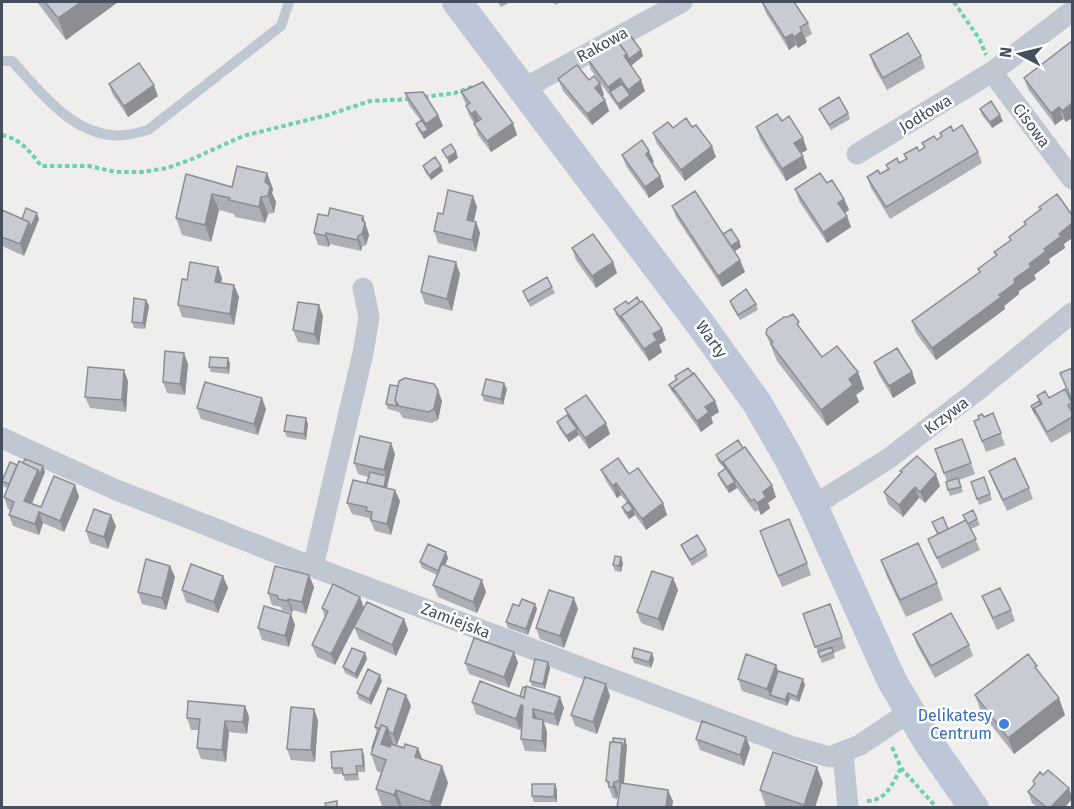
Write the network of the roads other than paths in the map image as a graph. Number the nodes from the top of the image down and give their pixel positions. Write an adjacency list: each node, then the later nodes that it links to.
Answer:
1 (289, 2): 5 (lane)
2 (457, 2): 7 (main road, Warty)
3 (670, 4): 7 (street, Rakowa)
4 (1072, 11): 6 (street, Jodłowa)
5 (2, 61)
6 (992, 72): 8 (street, Jodłowa); 9 (street, Cisowa)
7 (523, 89): 13 (main road, Warty)
8 (857, 154)
9 (1072, 179)
10 (363, 288): 14 (street)
11 (1072, 313): 13 (street, Krzywa)
12 (2, 438): 14 (street, Zamiejska)
13 (813, 506): 15 (main road, Warty)
14 (313, 567): 16 (street, Zamiejska)
15 (909, 712): 16 (street); 18 (main road, Warty)
16 (843, 753): 17 (street)
17 (848, 803)
18 (974, 807)

